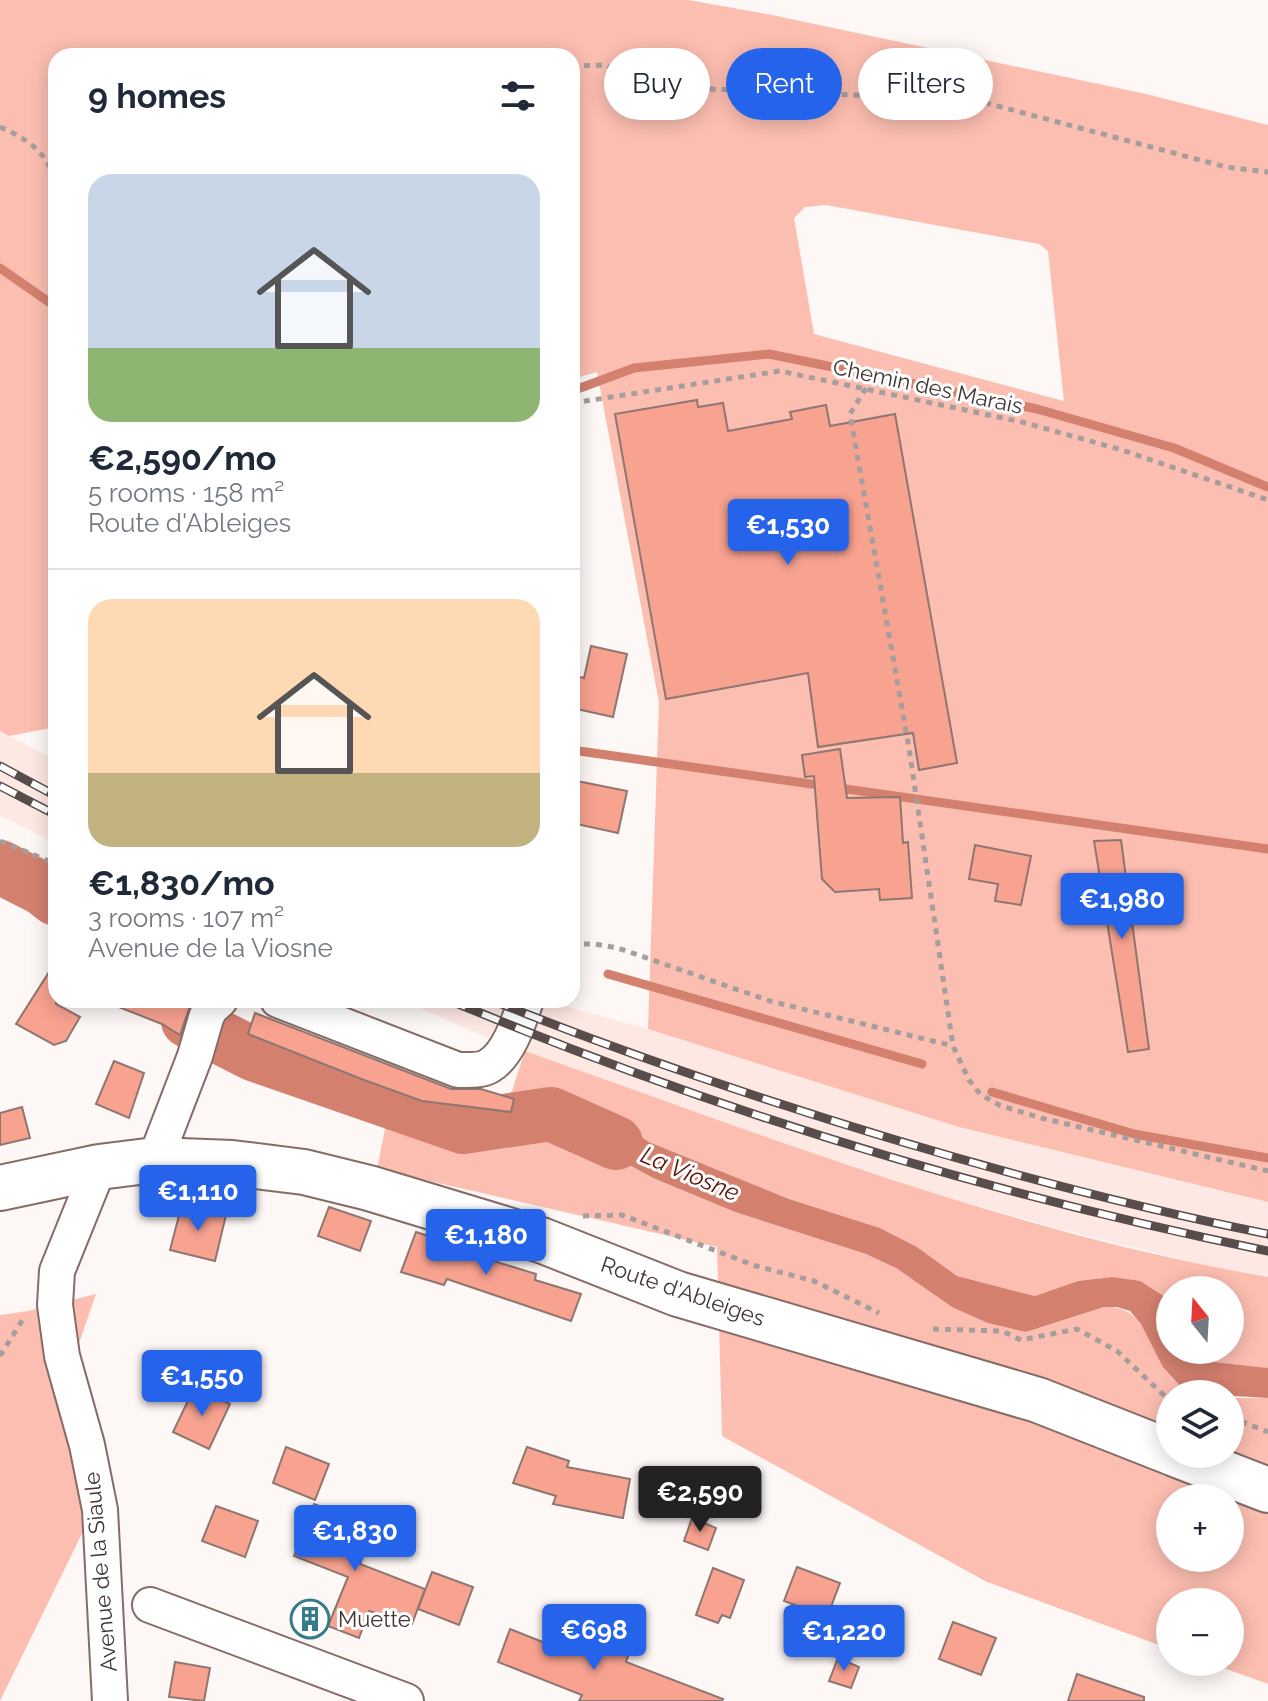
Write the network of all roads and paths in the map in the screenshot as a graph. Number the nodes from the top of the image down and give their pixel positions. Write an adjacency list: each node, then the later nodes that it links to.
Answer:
1 (580, 66): 4 (path)
2 (0, 127): 3 (path)
3 (48, 157)
4 (1268, 172)
5 (866, 388): 6 (path, Chemin des Marais); 7 (path, Chemin des Marais); 14 (path)
6 (580, 402)
7 (1268, 500)
8 (0, 841): 9 (path)
9 (48, 861)
10 (580, 945): 14 (path)
11 (299, 1008): 12 (street)
12 (523, 1008)
13 (213, 1009): 15 (street)
14 (953, 1046): 17 (path)
15 (155, 1160): 16 (main road, Route d'Ableiges); 19 (main road, Route d'Ableiges)
16 (99, 1167): 18 (main road, Route d'Ableiges); 29 (street, Avenue de la Siaule)
17 (1268, 1171)
18 (0, 1188)
19 (541, 1240): 20 (path); 25 (main road, Route d'Ableiges)
20 (885, 1315)
21 (927, 1329): 22 (path)
22 (1156, 1388)
23 (1244, 1423): 24 (path)
24 (1268, 1432)
25 (1156, 1446)
26 (1212, 1468): 27 (main road, Route d'Ableiges)
27 (1268, 1490)
28 (150, 1605): 30 (street)
29 (110, 1701)
30 (406, 1701)

